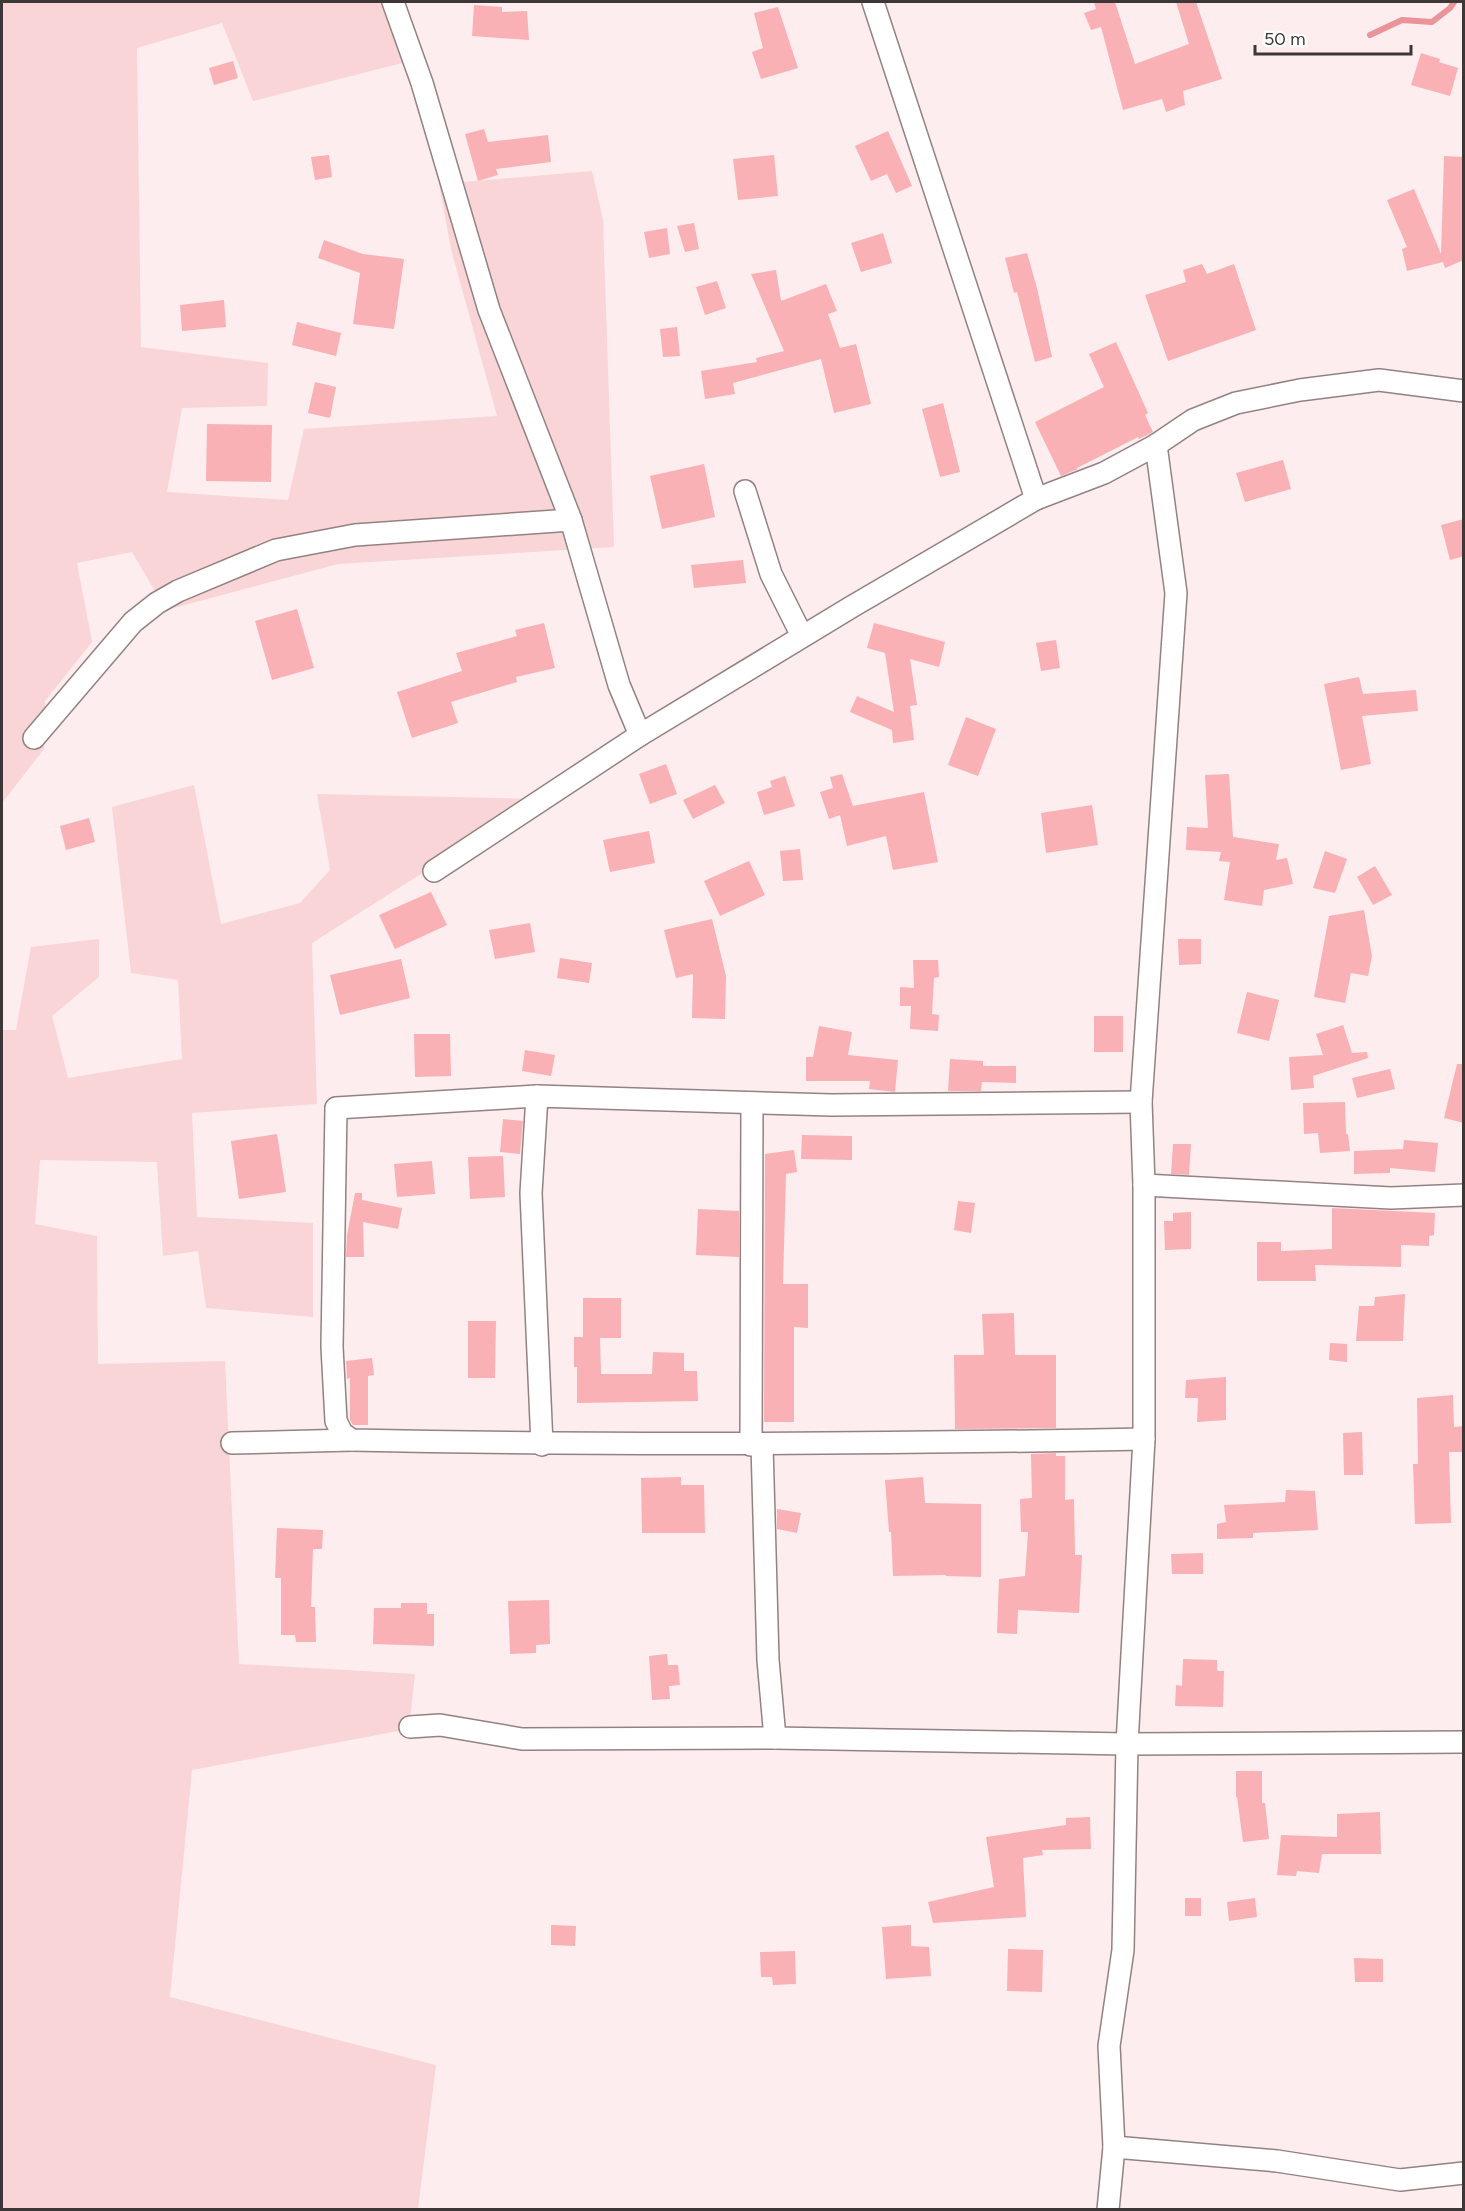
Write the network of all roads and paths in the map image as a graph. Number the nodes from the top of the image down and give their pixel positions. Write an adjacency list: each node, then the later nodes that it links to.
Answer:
1 (393, 2): 7 (street)
2 (873, 2): 6 (street)
3 (1464, 391): 4 (street)
4 (1155, 445): 6 (street); 13 (street)
5 (745, 491): 8 (street)
6 (1036, 499): 8 (street)
7 (571, 520): 9 (street); 10 (street)
8 (802, 636): 9 (street)
9 (640, 735): 11 (street)
10 (34, 738)
11 (434, 871)
12 (537, 1096): 14 (street); 18 (street); 20 (street)
13 (1141, 1102): 14 (street); 15 (street)
14 (752, 1103): 21 (street)
15 (1144, 1185): 16 (street); 17 (street)
16 (1464, 1195)
17 (1143, 1439): 21 (street); 25 (street)
18 (352, 1440): 19 (street); 20 (street)
19 (232, 1443)
20 (542, 1445): 21 (street)
21 (757, 1445): 23 (street)
22 (410, 1727): 23 (street)
23 (776, 1738): 25 (street)
24 (1464, 1742): 25 (street)
25 (1127, 1744): 26 (street)
26 (1114, 2147): 27 (street); 28 (street)
27 (1464, 2173)
28 (1108, 2210)

